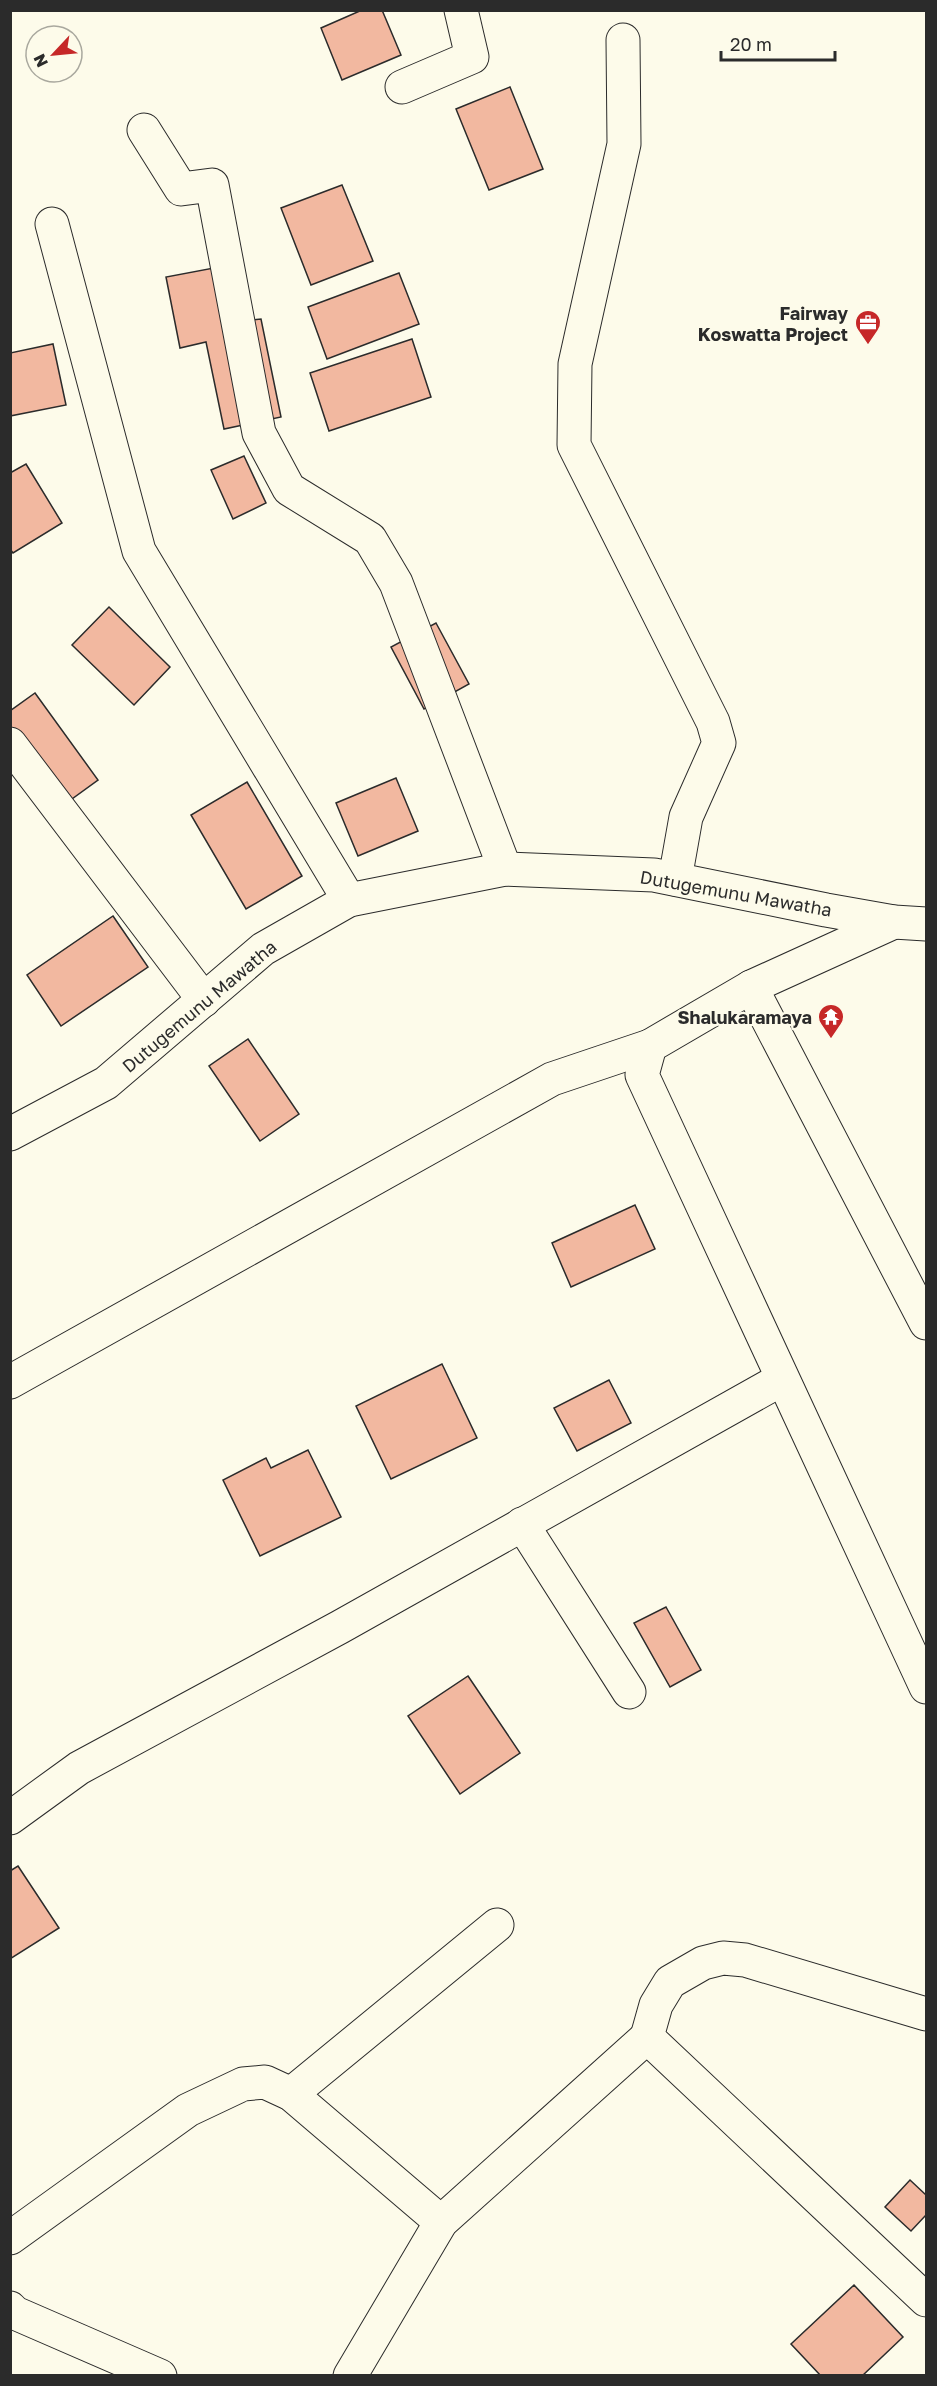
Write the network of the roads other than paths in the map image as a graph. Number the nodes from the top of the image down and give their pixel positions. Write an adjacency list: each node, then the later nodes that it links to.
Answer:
1 (462, 10): 3 (street)
2 (623, 40): 8 (street)
3 (402, 87)
4 (144, 130): 7 (street)
5 (52, 224): 9 (street)
6 (10, 744): 13 (street)
7 (505, 869): 8 (street, Dutugemunu Mawatha); 9 (street, Dutugemunu Mawatha)
8 (675, 879): 10 (street, Dutugemunu Mawatha)
9 (349, 900): 13 (street, Dutugemunu Mawatha)
10 (894, 922): 11 (street, Dutugemunu Mawatha); 12 (street)
11 (927, 924)
12 (751, 987): 14 (street); 16 (street)
13 (204, 1000): 15 (street, Dutugemunu Mawatha)
14 (650, 1046): 17 (street); 18 (street)
15 (10, 1134)
16 (927, 1323)
17 (782, 1379): 19 (street); 20 (street)
18 (10, 1382)
19 (522, 1524): 21 (street); 22 (street)
20 (927, 1687)
21 (629, 1692)
22 (10, 1818)
23 (497, 1925): 26 (street)
24 (927, 2014): 25 (street)
25 (647, 2037): 27 (street); 29 (street)
26 (291, 2094): 27 (street); 28 (street)
27 (441, 2222): 32 (street)
28 (10, 2238)
29 (927, 2300)
30 (10, 2308): 31 (street)
31 (160, 2376)
32 (350, 2376)

